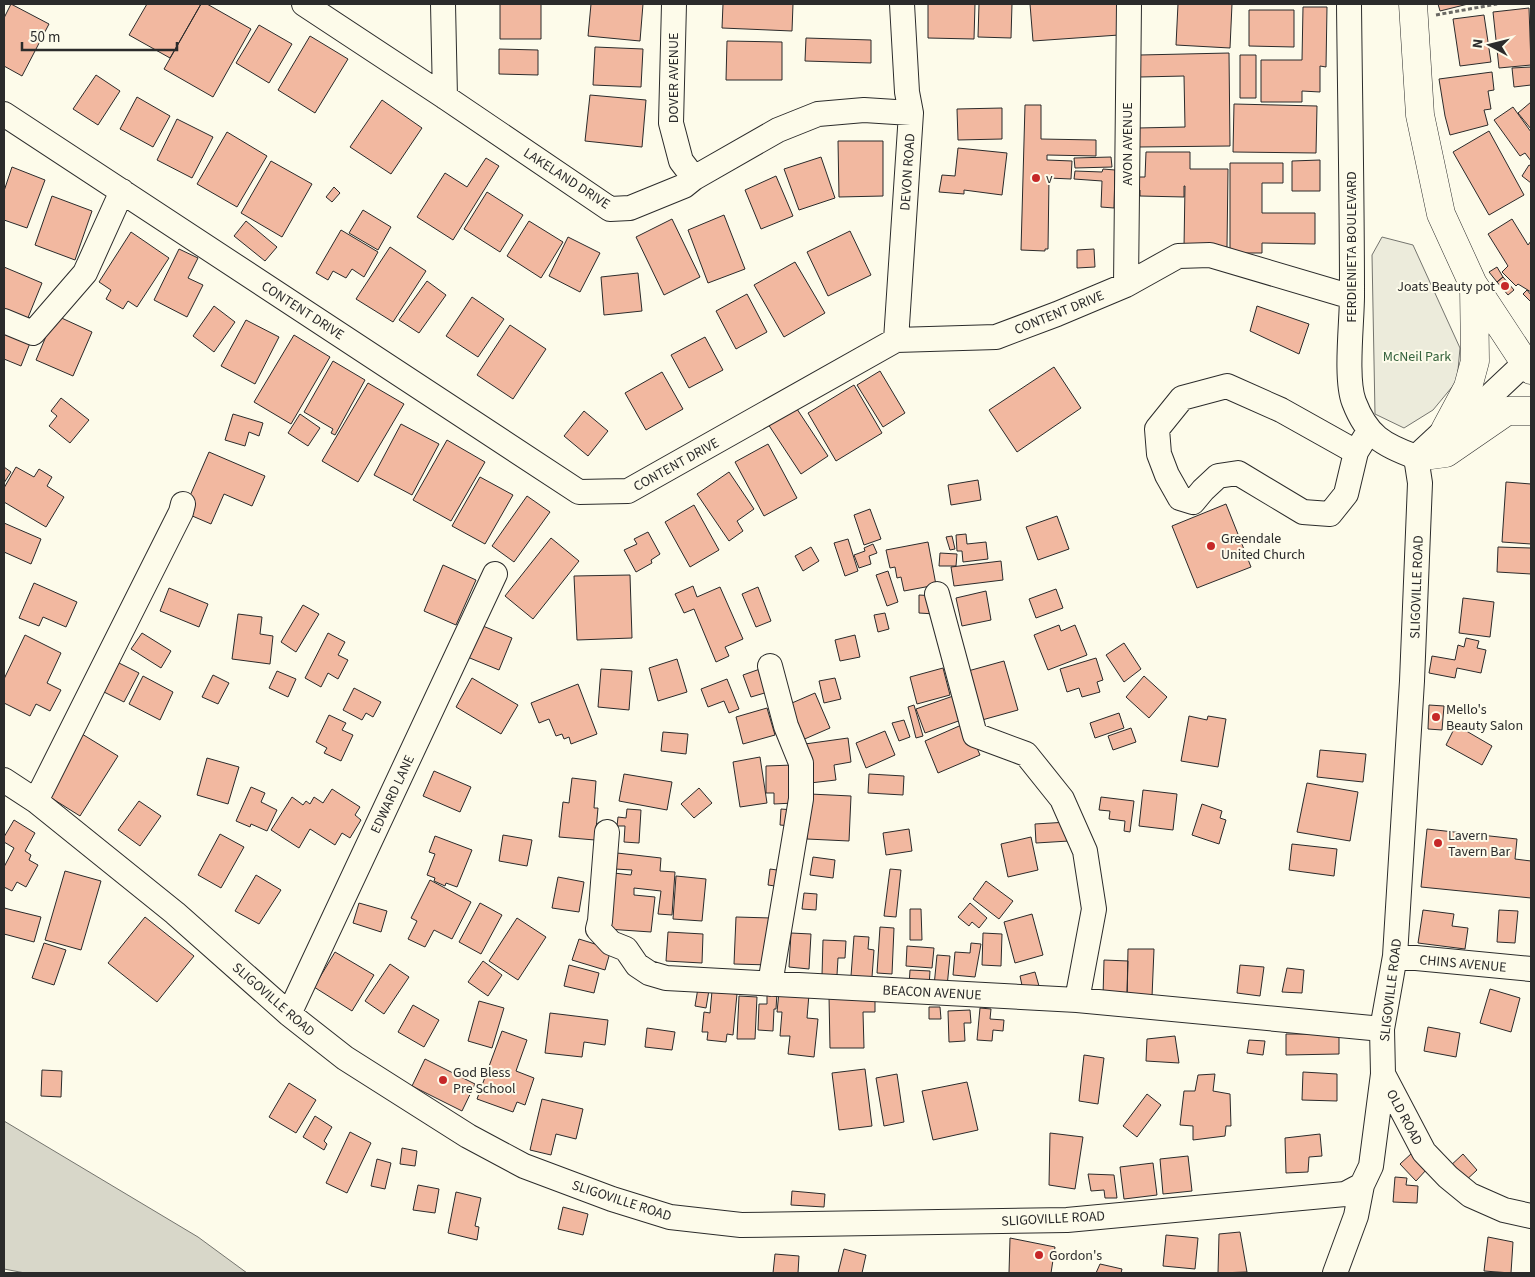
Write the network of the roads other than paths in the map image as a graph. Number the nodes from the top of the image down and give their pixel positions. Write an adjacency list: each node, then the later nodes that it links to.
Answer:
1 (304, 4): 8 (street, LAKELAND DRIVE)
2 (444, 4): 8 (street)
3 (674, 4): 11 (street, DOVER AVENUE)
4 (902, 4): 9 (street, DEVON ROAD)
5 (1128, 4): 14 (street, AVON AVENUE)
6 (1349, 4): 15 (street, FERDIENIETA BOULEVARD)
7 (1413, 11): 13 (main road)
8 (445, 96): 11 (street, LAKELAND DRIVE)
9 (911, 113): 11 (street, LAKELAND DRIVE); 17 (street, DEVON ROAD)
10 (4, 114): 12 (street, CONTENT DRIVE)
11 (694, 178)
12 (122, 191): 16 (street); 17 (street, CONTENT DRIVE)
13 (1474, 284): 18 (main road); 20 (main road)
14 (1126, 285): 15 (street, CONTENT DRIVE); 17 (street, CONTENT DRIVE)
15 (1352, 297): 21 (street, FERDIENIETA BOULEVARD)
16 (4, 321)
17 (896, 340)
18 (1528, 366): 20 (street)
19 (1531, 411): 23 (main road)
20 (1445, 430): 23 (street)
21 (1369, 431): 22 (street); 23 (street, FERDIENIETA BOULEVARD)
22 (1356, 452): 22 (street)
23 (1416, 457): 31 (street, SLIGOVILLE ROAD)
24 (183, 504): 29 (street)
25 (495, 574): 35 (street, EDWARD LANE)
26 (937, 594): 34 (street)
27 (770, 666): 33 (street)
28 (4, 780): 29 (street, SLIGOVILLE ROAD)
29 (36, 801): 35 (street, SLIGOVILLE ROAD)
30 (607, 832): 33 (street, BEACON AVENUE)
31 (1396, 956): 32 (street, CHINS AVENUE); 36 (street, SLIGOVILLE ROAD)
32 (1531, 969)
33 (770, 984): 34 (street, BEACON AVENUE)
34 (1077, 1000): 36 (street, BEACON AVENUE)
35 (289, 1014): 38 (street, SLIGOVILLE ROAD)
36 (1382, 1029): 37 (street, SLIGOVILLE ROAD)
37 (1383, 1074): 38 (street, SLIGOVILLE ROAD); 39 (street, OLD ROAD)
38 (1362, 1185): 40 (street)
39 (1531, 1216)
40 (1335, 1273)

